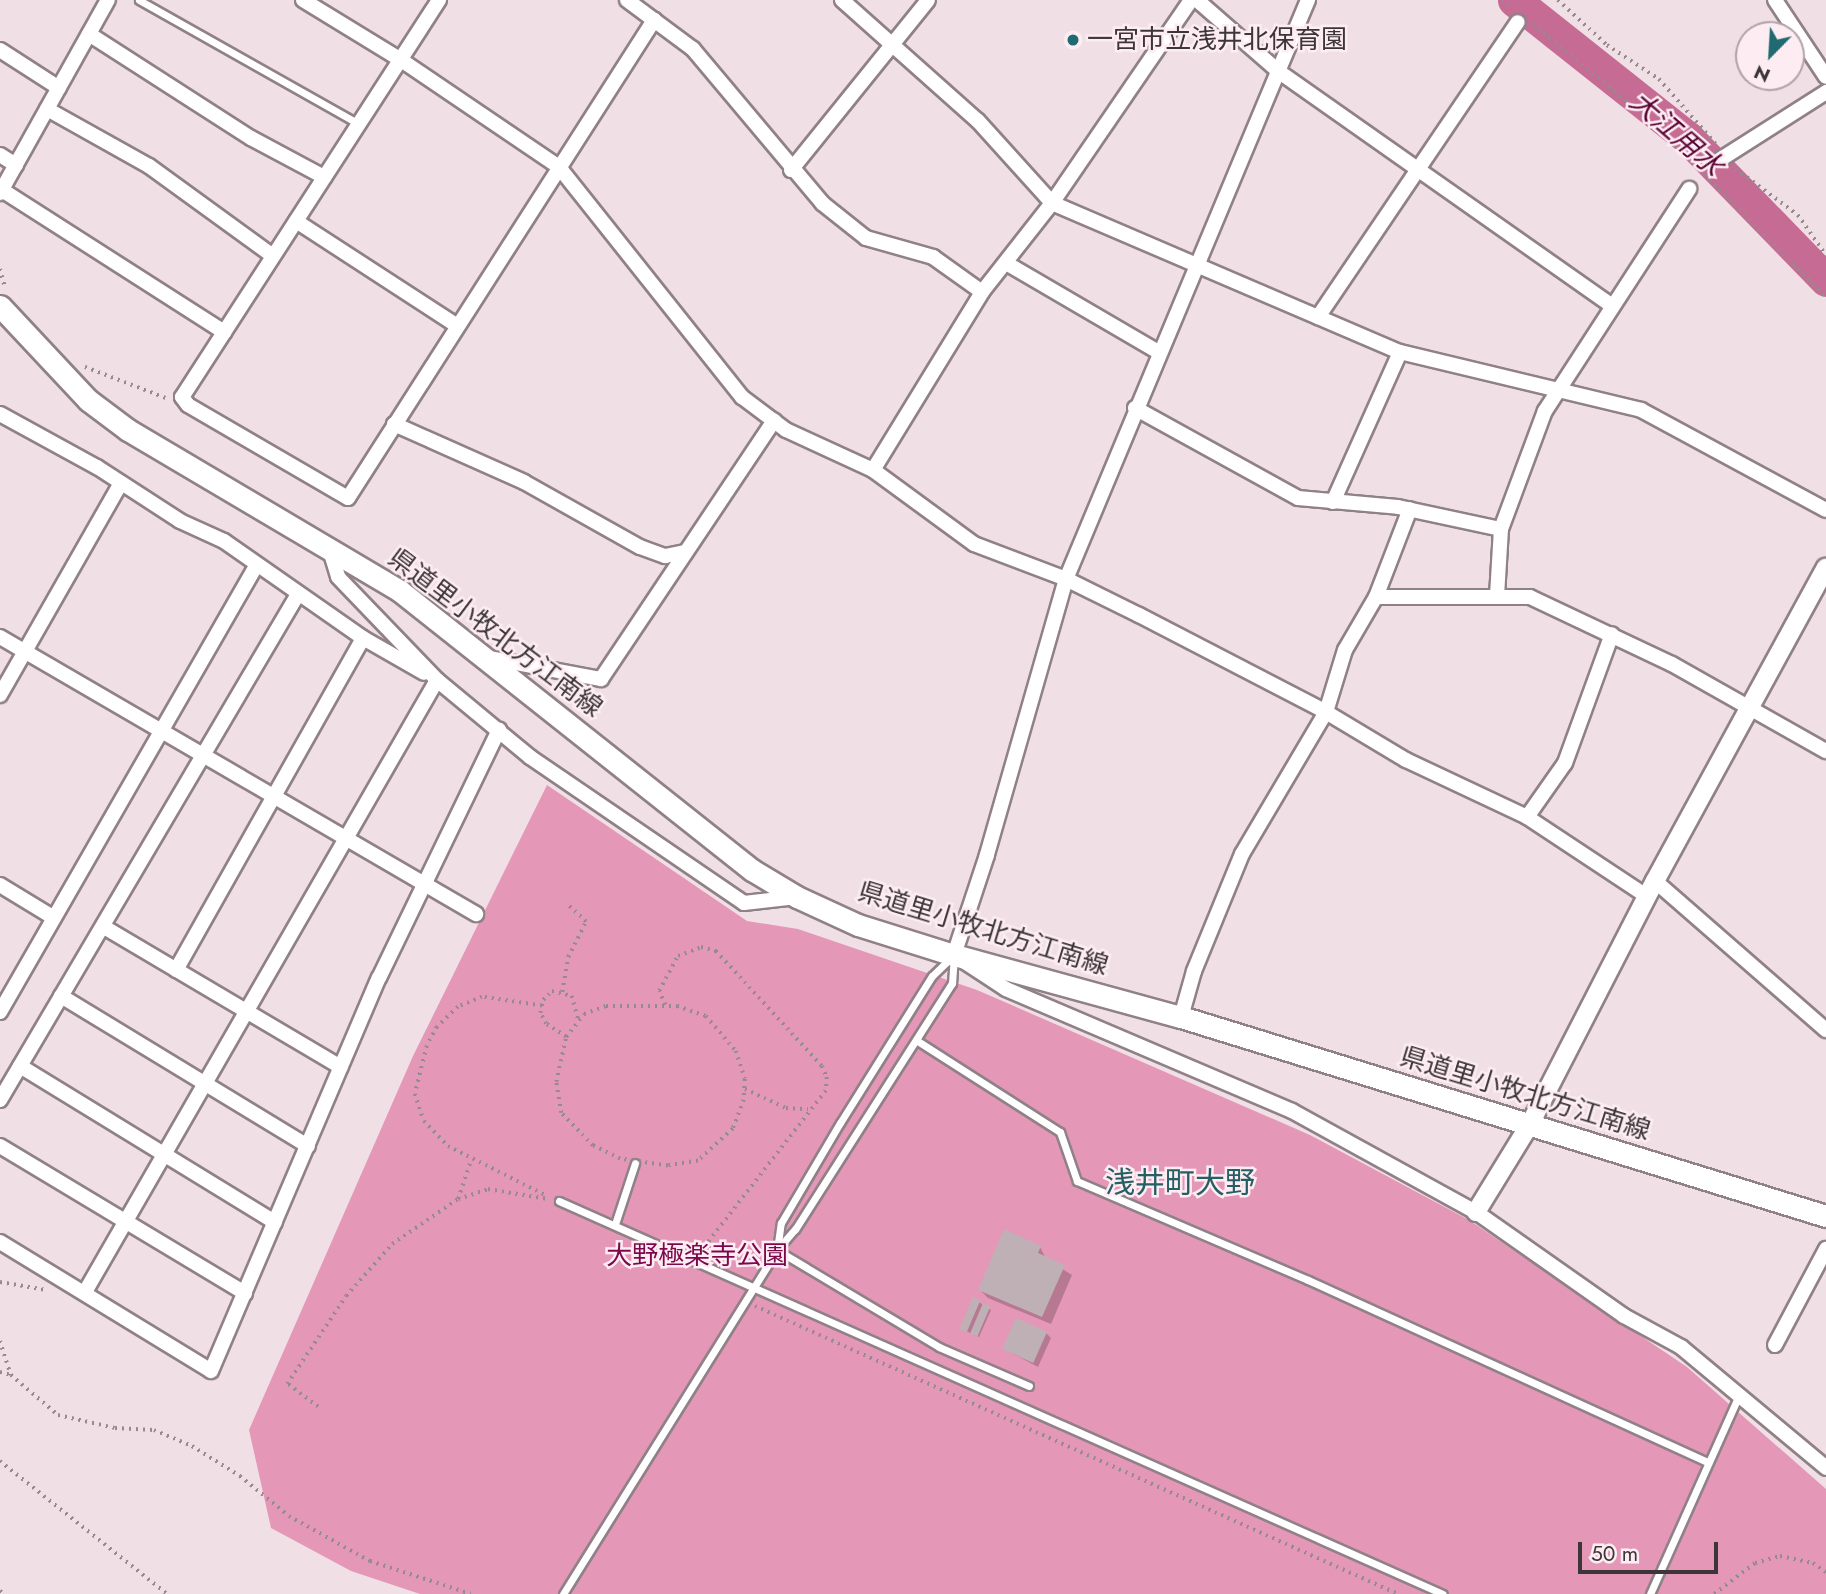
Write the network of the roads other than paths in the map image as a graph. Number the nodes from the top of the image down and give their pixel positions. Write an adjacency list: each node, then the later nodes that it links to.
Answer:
1 (139, 0): 23 (lane)
2 (303, 0): 17 (street)
3 (439, 0): 17 (street)
4 (627, 0): 12 (street)
5 (842, 0): 15 (street)
6 (928, 0): 15 (street)
7 (1191, 0): 33 (street)
8 (1197, 0): 18 (street)
9 (1308, 0): 18 (street)
10 (1775, 0): 19 (street)
11 (102, 2): 14 (street)
12 (654, 20): 27 (street); 29 (street)
13 (1518, 22): 28 (street)
14 (89, 34): 20 (street); 30 (street)
15 (892, 43): 29 (street); 33 (street)
16 (0, 50): 20 (street)
17 (401, 60): 23 (street); 27 (street)
18 (1278, 71): 28 (street); 37 (street)
19 (1826, 77)
20 (59, 88): 22 (street)
21 (1826, 92): 25 (street)
22 (47, 109): 26 (street); 35 (street)
23 (359, 124): 30 (street)
24 (0, 155): 26 (street)
25 (1723, 158)
26 (16, 164): 32 (street)
27 (559, 167): 42 (street); 49 (street)
28 (1419, 167): 39 (street); 41 (street)
29 (791, 170): 38 (street)
30 (324, 177): 34 (street)
31 (1689, 189): 39 (street)
32 (1, 191): 43 (street)
33 (1052, 203): 36 (street); 37 (street)
34 (296, 221): 35 (street); 42 (street)
35 (273, 256): 43 (street)
36 (1006, 263): 38 (street); 45 (street)
37 (1198, 267): 41 (street); 45 (street)
38 (982, 292): 51 (street)
39 (1611, 304): 46 (street)
40 (0, 306): 57 (main road, 県道里小牧北方江南線)
41 (1318, 317): 44 (street)
42 (456, 325): 50 (street)
43 (224, 332): 50 (street)
44 (1399, 352): 46 (street); 53 (street)
45 (1160, 353): 47 (street)
46 (1559, 389): 55 (street); 56 (street)
47 (1135, 408): 53 (street); 61 (street)
48 (0, 414): 52 (street)
49 (774, 421): 51 (street); 58 (street)
50 (394, 424): 58 (street)
51 (873, 470): 61 (street)
52 (121, 483): 59 (street); 68 (street)
53 (1333, 502): 54 (street)
54 (1410, 509): 56 (street); 64 (street)
55 (1826, 510)
56 (1502, 529): 63 (street)
57 (329, 547): 69 (main road, 県道里小牧北方江南線); 71 (street)
58 (686, 552): 69 (street)
59 (256, 566): 62 (street); 76 (street)
60 (1826, 568): 73 (street)
61 (1066, 579): 74 (street); 89 (street)
62 (298, 594): 67 (street); 78 (street)
63 (1497, 596): 64 (street); 65 (street)
64 (1376, 597): 74 (street)
65 (1612, 634): 73 (street); 80 (street)
66 (0, 637): 68 (street)
67 (363, 638): 71 (street); 79 (street)
68 (25, 651): 70 (street); 76 (street)
69 (489, 657): 85 (main road, 県道里小牧北方江南線)
70 (5, 677): 72 (street)
71 (437, 680): 75 (street); 81 (street)
72 (0, 695)
73 (1750, 710): 77 (street); 84 (street)
74 (1326, 712): 80 (street); 94 (street)
75 (499, 730): 82 (street); 85 (street)
76 (163, 732): 78 (street); 87 (street)
77 (1826, 751)
78 (203, 755): 79 (street); 88 (street)
79 (274, 796): 81 (street); 90 (street)
80 (1527, 817): 84 (street)
81 (346, 838): 82 (street); 92 (street)
82 (425, 884): 86 (street); 98 (street)
83 (0, 885): 87 (street)
84 (1651, 889): 95 (street); 101 (street)
85 (797, 897): 89 (main road, 県道里小牧北方江南線)
86 (476, 914)
87 (54, 918): 93 (street)
88 (104, 927): 90 (street); 91 (street)
89 (954, 955): 94 (main road, 県道里小牧北方江南線); 96 (lane); 107 (street); 114 (lane)
90 (176, 970): 92 (street)
91 (61, 996): 97 (street); 99 (street)
92 (247, 1011): 98 (street); 99 (street)
93 (0, 1012)
94 (1181, 1017): 101 (main road, 県道里小牧北方江南線)
95 (1826, 1030)
96 (916, 1040): 114 (lane); 121 (lane)
97 (20, 1066): 100 (street); 104 (street)
98 (341, 1068): 103 (street)
99 (205, 1083): 103 (street); 104 (street)
100 (0, 1100)
101 (1530, 1124): 107 (street); 108 (main road, 県道里小牧北方江南線)
102 (0, 1146): 109 (street)
103 (308, 1146): 110 (street)
104 (164, 1155): 109 (street); 110 (street)
105 (635, 1163): 111 (lane)
106 (559, 1201): 111 (lane)
107 (1476, 1212): 120 (street)
108 (1826, 1216)
109 (126, 1222): 116 (street); 117 (street)
110 (275, 1223): 117 (street)
111 (615, 1224): 115 (lane)
112 (0, 1242): 116 (street)
113 (1826, 1249): 118 (street)
114 (777, 1250): 115 (lane); 119 (lane)
115 (755, 1288): 123 (lane); 124 (lane)
116 (85, 1292): 117 (street)
117 (244, 1293)
118 (1775, 1345)
119 (1030, 1387)
120 (1740, 1393): 121 (lane); 122 (street)
121 (1708, 1462): 125 (lane)
122 (1826, 1468)
123 (563, 1594)
124 (1443, 1594)
125 (1650, 1594)

